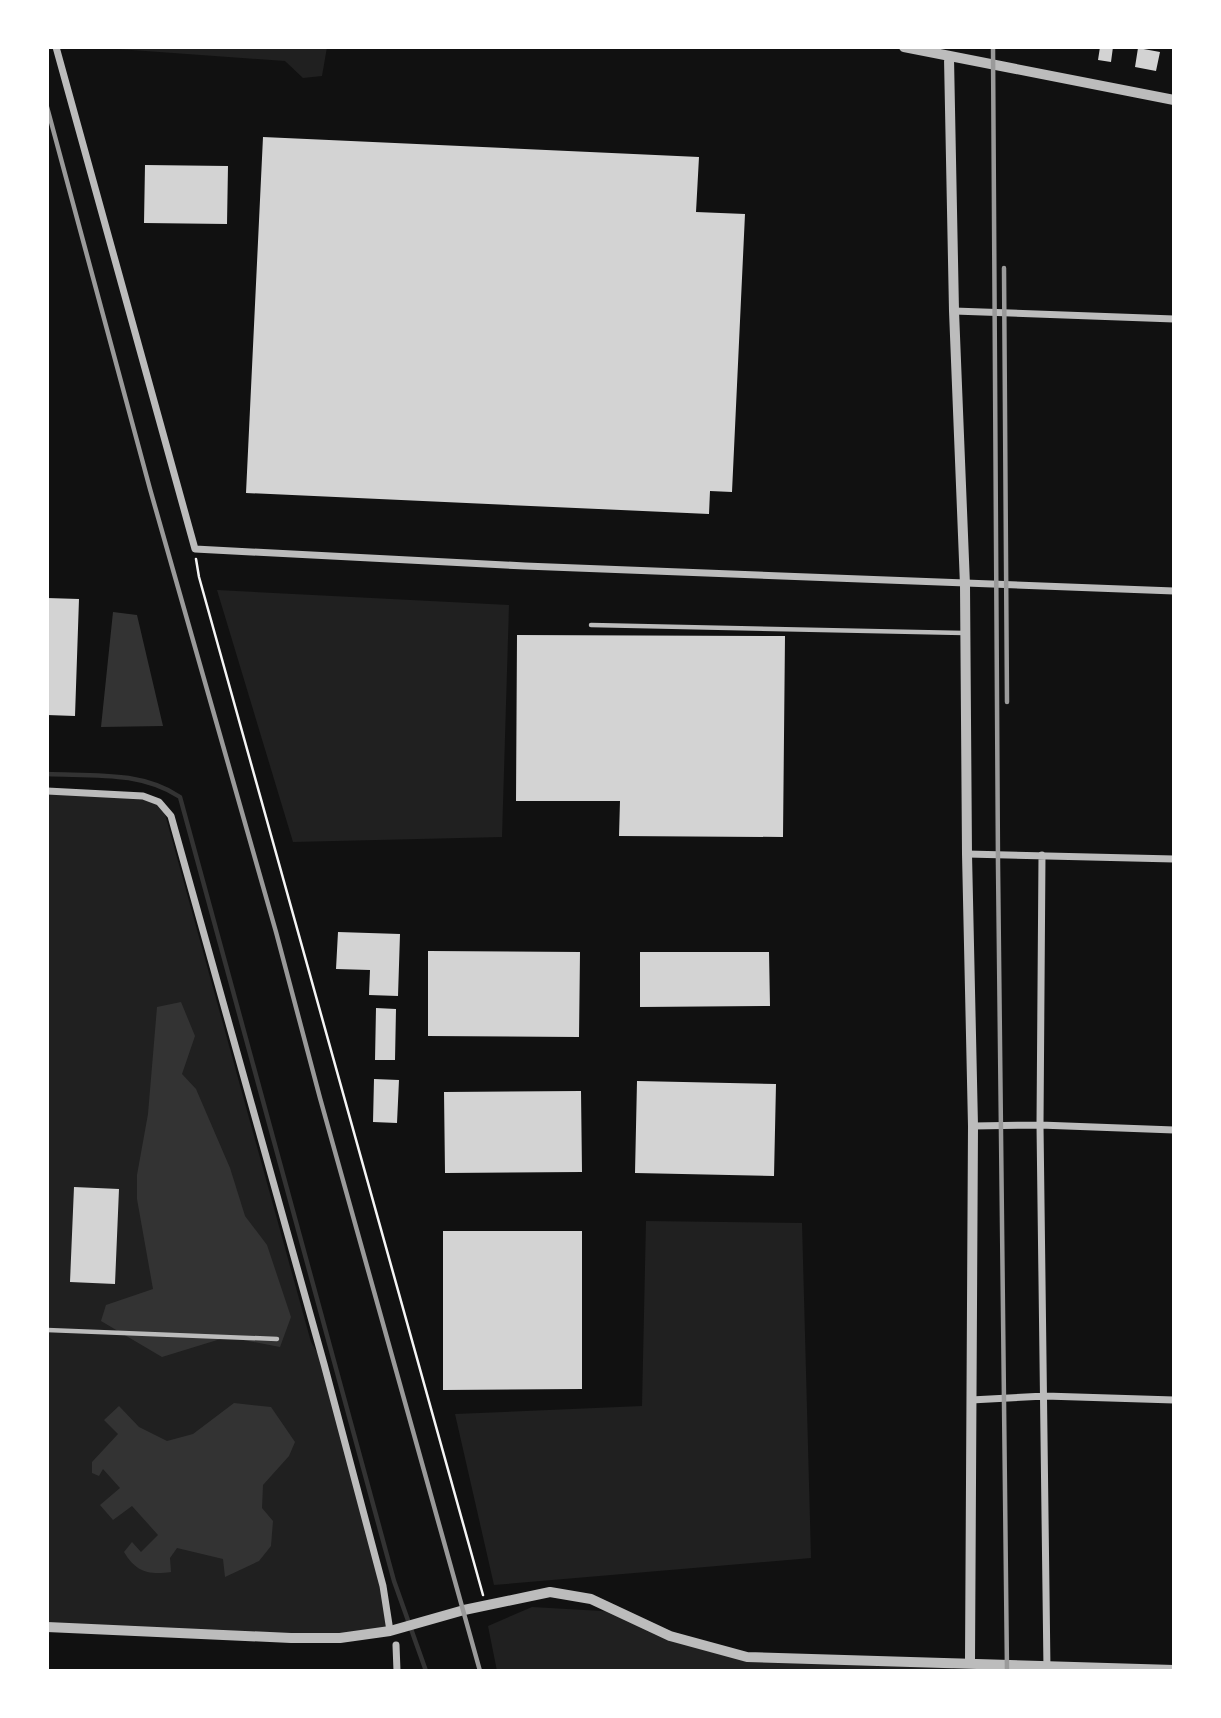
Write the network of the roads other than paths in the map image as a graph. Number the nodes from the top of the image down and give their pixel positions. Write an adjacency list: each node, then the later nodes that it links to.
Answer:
1 (56, 47): 7 (street)
2 (904, 47): 3 (street)
3 (956, 55): 4 (street); 5 (street)
4 (1173, 99)
5 (954, 311): 6 (street); 7 (street)
6 (1174, 318)
7 (965, 584): 8 (street); 10 (street)
8 (1174, 591)
9 (591, 625): 10 (lane)
10 (965, 633): 12 (street)
11 (47, 791): 24 (street)
12 (967, 854): 13 (street); 16 (street)
13 (1042, 855): 14 (street); 15 (street)
14 (1174, 859)
15 (1041, 1125): 16 (street); 17 (street); 20 (street)
16 (973, 1126): 21 (street)
17 (1174, 1130)
18 (47, 1330): 19 (lane)
19 (277, 1339)
20 (1045, 1396): 21 (street); 22 (street); 27 (street)
21 (971, 1400): 26 (street)
22 (1174, 1401)
23 (47, 1627): 24 (street)
24 (390, 1631): 26 (street)
25 (396, 1645): 29 (street)
26 (970, 1667): 27 (street)
27 (1047, 1668): 28 (street)
28 (1174, 1670)
29 (397, 1671)

